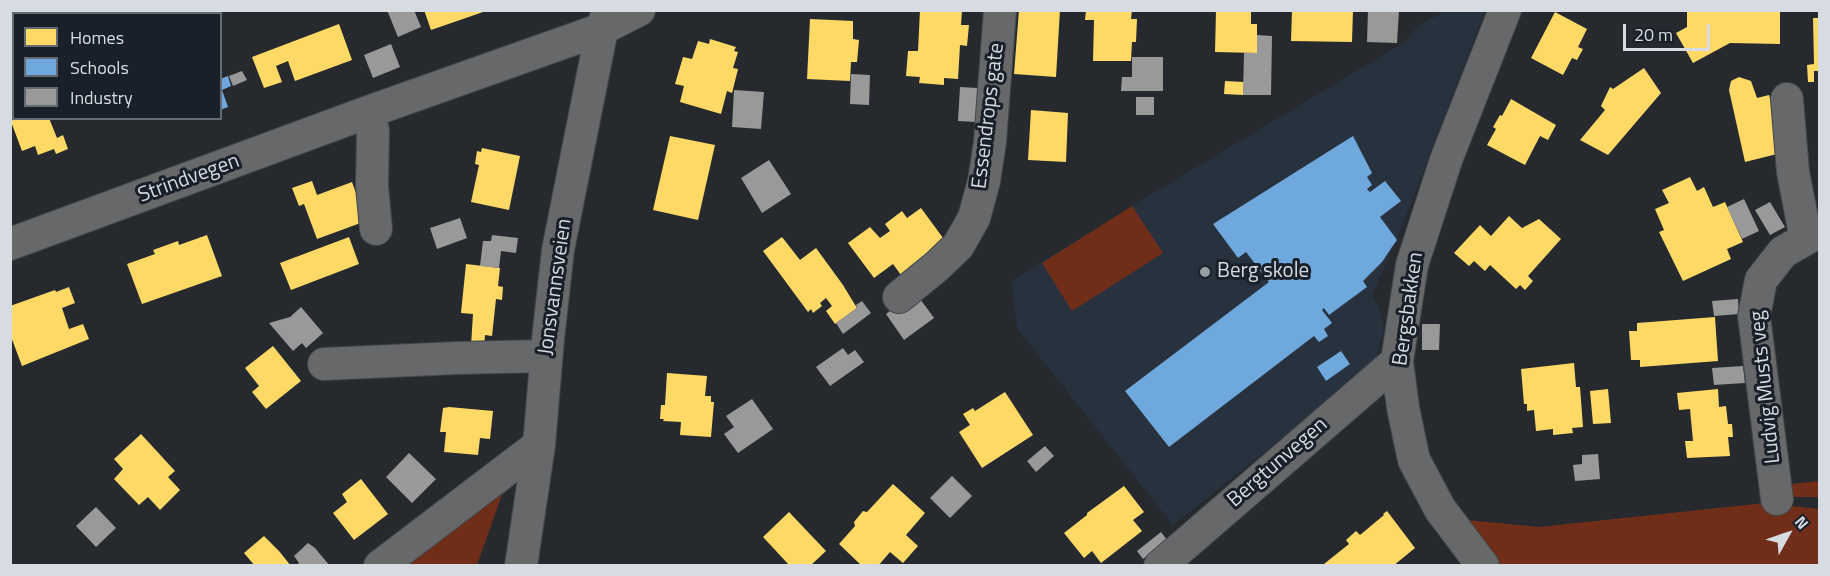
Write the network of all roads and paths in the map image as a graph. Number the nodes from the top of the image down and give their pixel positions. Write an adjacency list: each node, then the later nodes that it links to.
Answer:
1 (639, 10): 4 (street, Strindvegen)
2 (1000, 10): 10 (street, Essendrops gate)
3 (1505, 10): 12 (street, Bergsbakken)
4 (605, 20): 6 (street, Strindvegen); 11 (street, Jonsvannsveien)
5 (1787, 99): 8 (street)
6 (368, 112): 7 (street); 9 (street, Strindvegen)
7 (376, 230)
8 (1813, 237): 15 (street, Ludvig Musts veg)
9 (10, 244)
10 (898, 297)
11 (546, 356): 13 (street); 14 (street, Jonsvannsveien)
12 (1398, 361): 18 (street, Bergtunvegen); 19 (street, Bergsbakken)
13 (324, 364)
14 (540, 445): 16 (street); 17 (street, Jonsvannsveien)
15 (1777, 499)
16 (380, 566)
17 (521, 566)
18 (1160, 566)
19 (1483, 566)

